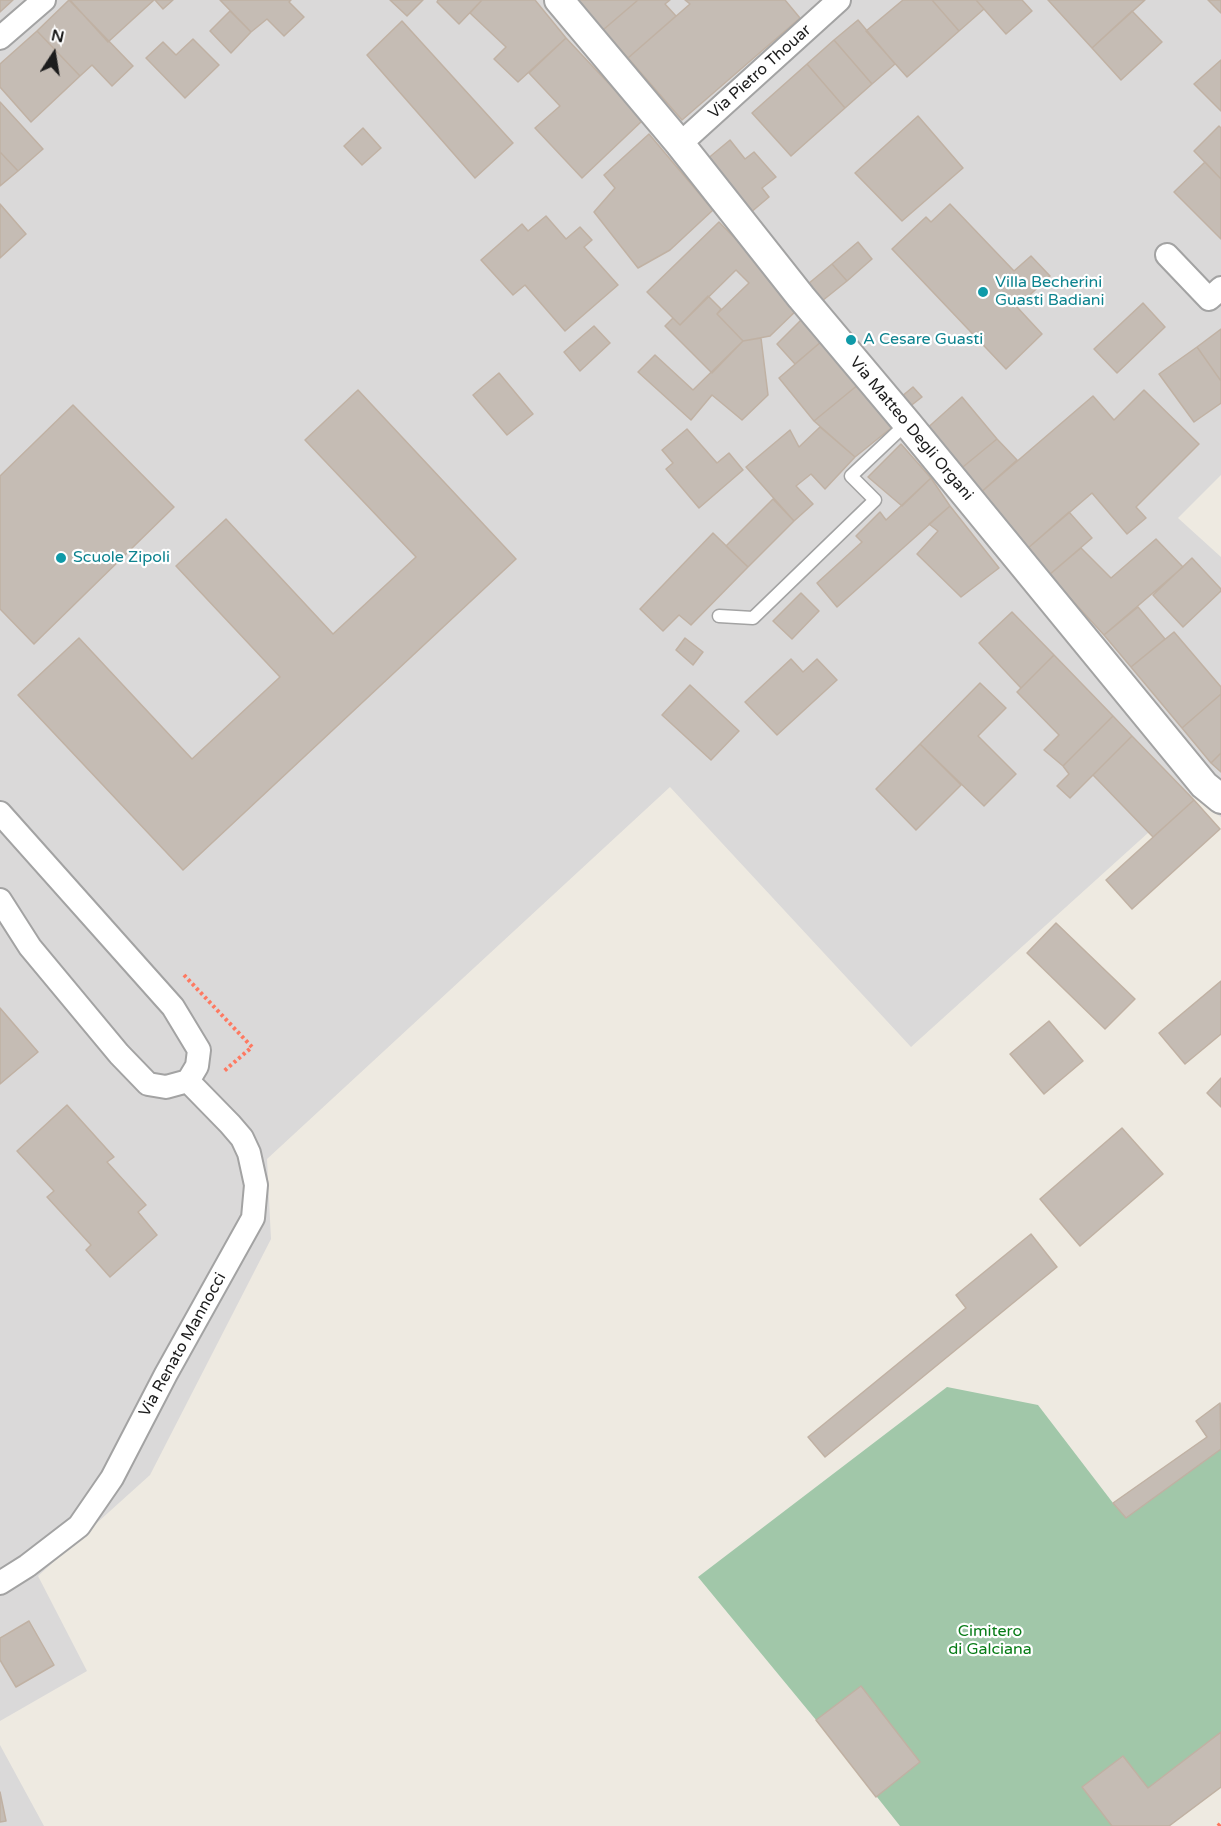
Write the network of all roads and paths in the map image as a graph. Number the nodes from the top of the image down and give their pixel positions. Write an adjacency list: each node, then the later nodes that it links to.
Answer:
1 (44, 0): 4 (street)
2 (559, 0): 5 (street, Via Matteo Degli Organi)
3 (839, 0): 5 (street, Via Pietro Thouar)
4 (0, 38)
5 (680, 144): 8 (street, Via Matteo Degli Organi)
6 (1167, 255): 7 (street)
7 (1221, 288)
8 (907, 423): 9 (lane); 10 (street, Via Matteo Degli Organi)
9 (719, 616)
10 (1221, 799)
11 (0, 813): 15 (street)
12 (0, 900): 15 (street)
13 (179, 970): 14 (path)
14 (221, 1073)
15 (188, 1081): 16 (street, Via Renato Mannocci)
16 (0, 1583)

